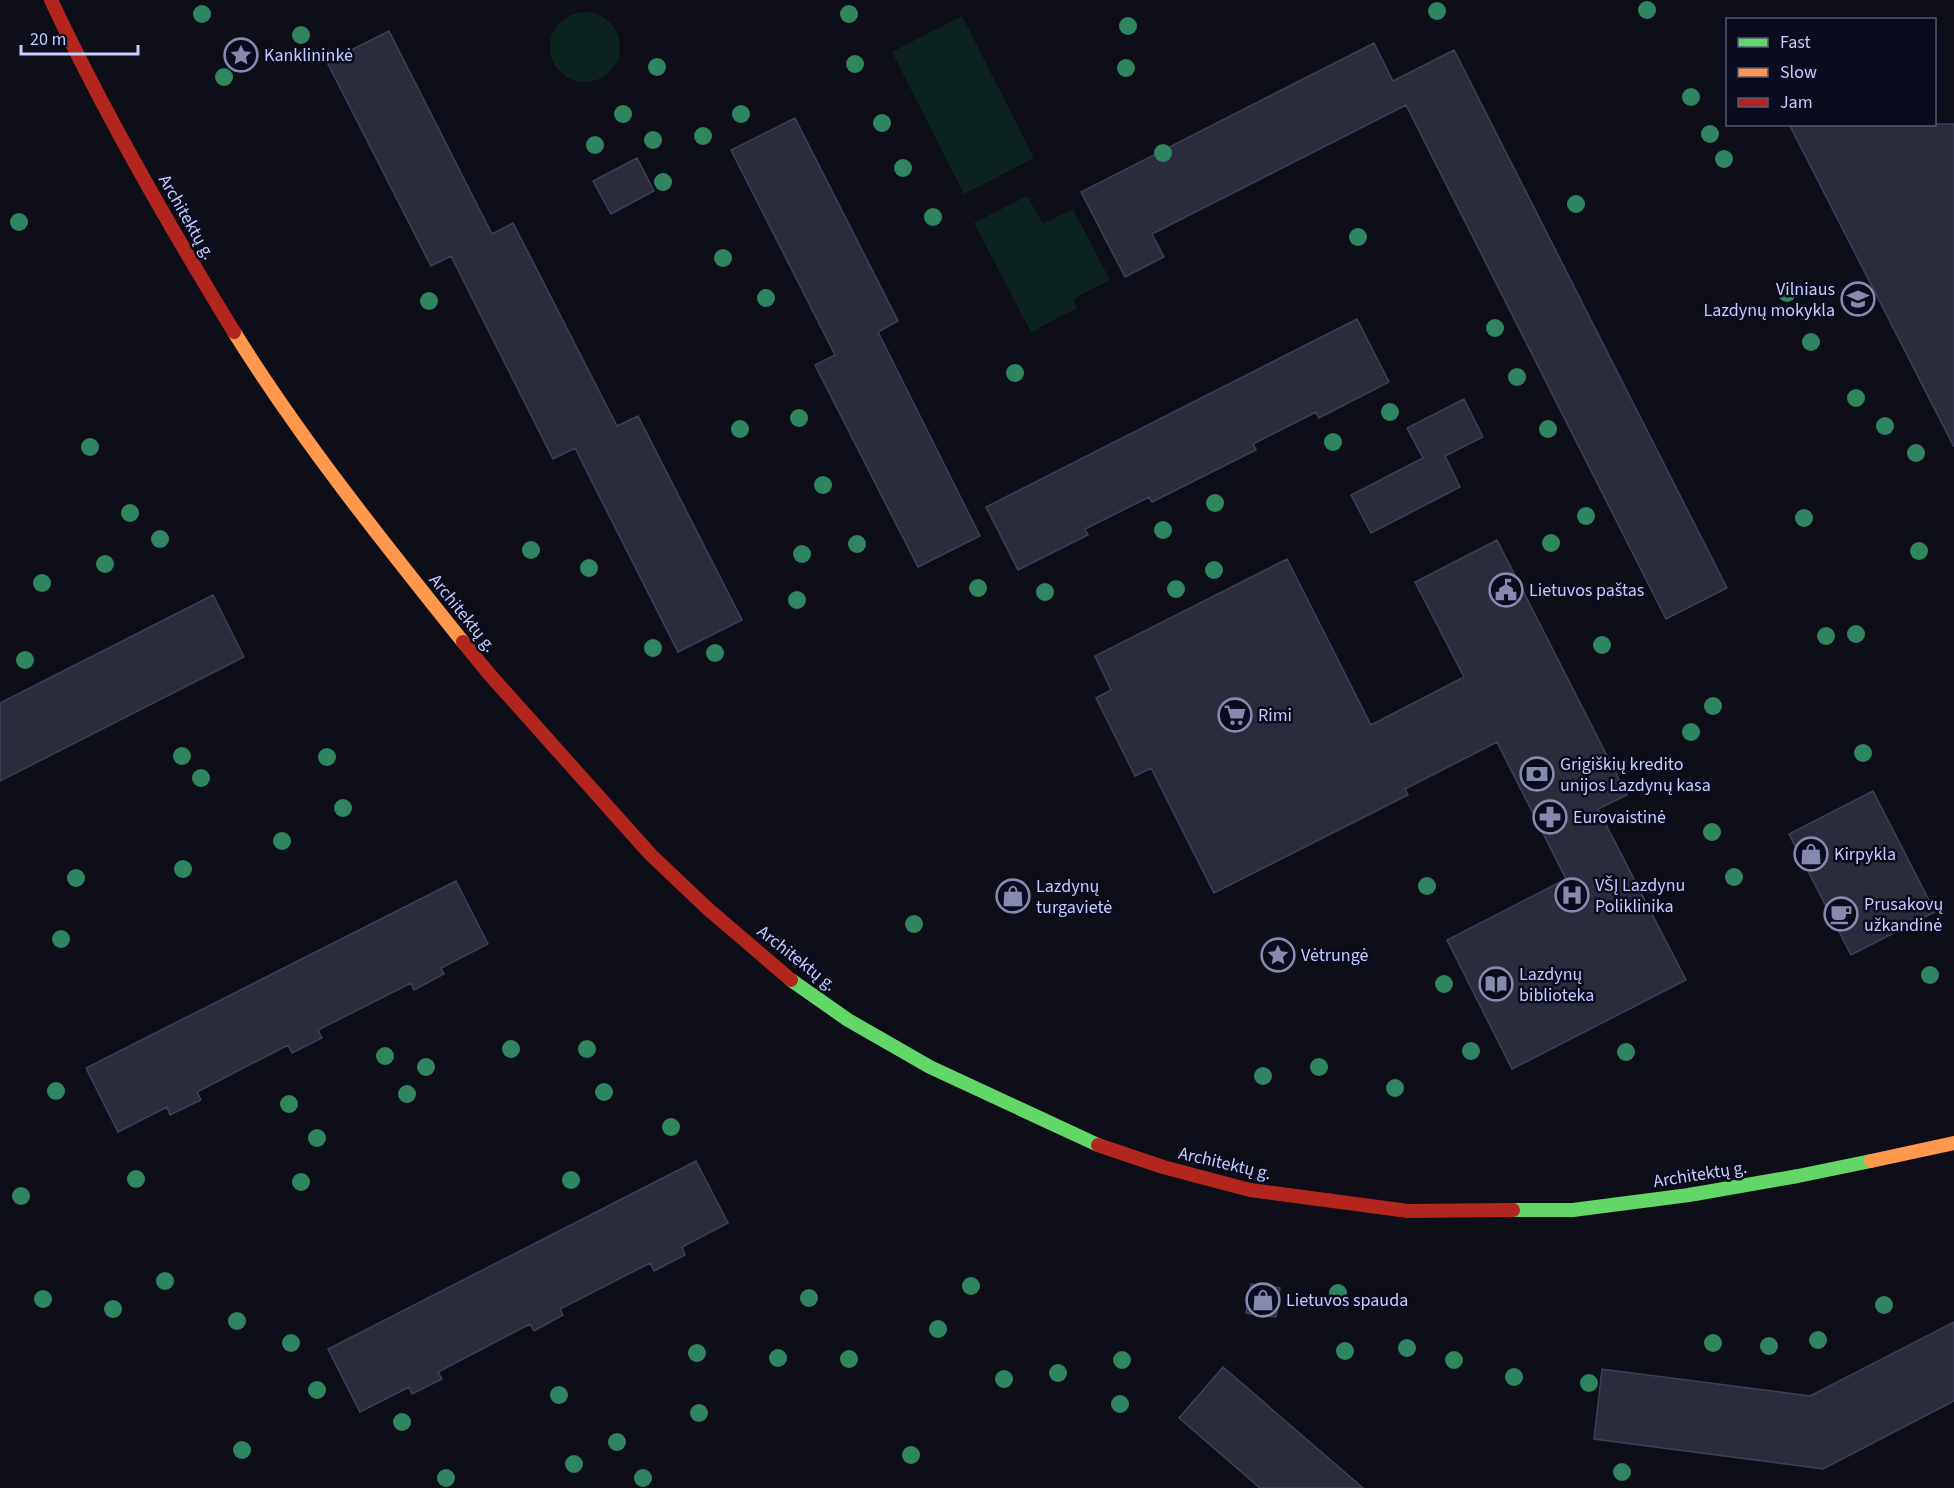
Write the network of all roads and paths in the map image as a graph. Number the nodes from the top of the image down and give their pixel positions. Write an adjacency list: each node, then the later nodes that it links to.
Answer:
1 (51, 0): 2 (street, Architektų g.)
2 (1954, 1143)

